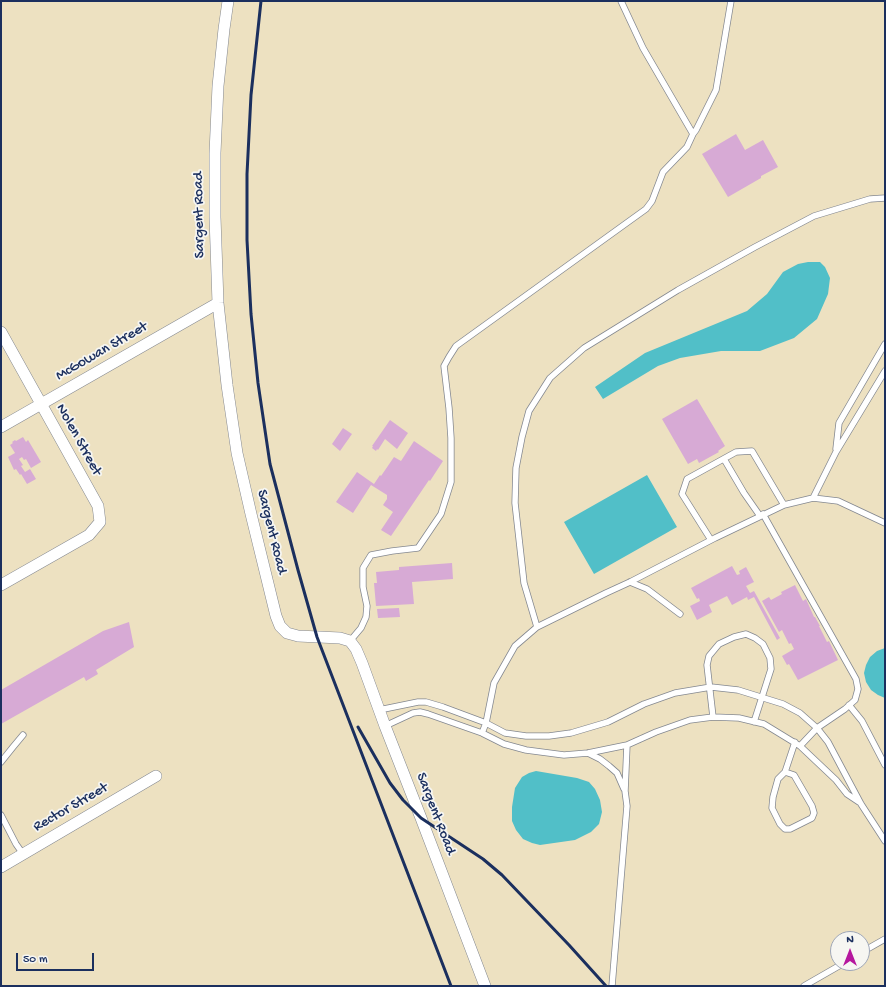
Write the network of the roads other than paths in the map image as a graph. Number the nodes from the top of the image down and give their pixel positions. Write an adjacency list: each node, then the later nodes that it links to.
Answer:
1 (228, 1): 6 (street, Sargent Road)
2 (621, 1): 4 (lane)
3 (731, 1): 4 (lane)
4 (693, 134): 23 (lane)
5 (885, 198): 22 (lane)
6 (218, 302): 10 (street, McGowan Street); 23 (street, Sargent Road)
7 (1, 332): 10 (street, Nolen Street)
8 (885, 344): 12 (lane)
9 (885, 371): 12 (lane)
10 (42, 404): 11 (street, McGowan Street); 20 (street, Nolen Street)
11 (1, 427)
12 (836, 452): 14 (lane)
13 (724, 459): 15 (lane); 16 (lane); 18 (lane)
14 (813, 498): 15 (lane); 17 (lane)
15 (784, 505): 16 (lane)
16 (762, 515): 18 (lane); 26 (lane)
17 (885, 523)
18 (711, 540): 19 (lane)
19 (630, 582): 21 (lane); 22 (lane)
20 (1, 585)
21 (680, 614)
22 (537, 626): 30 (lane)
23 (350, 642): 27 (street, Sargent Road)
24 (711, 687): 25 (lane); 25 (lane); 28 (lane); 30 (lane)
25 (762, 697): 29 (lane); 32 (lane)
26 (849, 705): 32 (lane); 40 (lane)
27 (379, 710): 30 (lane); 31 (street, Sargent Road)
28 (713, 717): 29 (lane); 36 (lane)
29 (754, 722): 35 (lane)
30 (486, 723): 33 (lane)
31 (385, 726): 33 (lane); 52 (street, Sargent Road)
32 (817, 728): 37 (lane); 44 (lane)
33 (482, 734): 38 (lane)
34 (23, 735): 39 (lane)
35 (795, 742): 37 (lane); 41 (lane)
36 (627, 745): 38 (lane); 43 (lane)
37 (800, 746): 44 (lane)
38 (588, 753): 43 (lane)
39 (1, 762)
40 (885, 765)
41 (785, 772): 41 (lane)
42 (156, 776): 47 (street, Rector Street)
43 (625, 791): 53 (lane)
44 (861, 804): 46 (lane)
45 (1, 815): 47 (lane)
46 (884, 838)
47 (23, 854): 48 (street, Rector Street)
48 (1, 867)
49 (885, 939): 50 (lane)
50 (870, 947)
51 (830, 971): 54 (lane)
52 (485, 986)
53 (612, 986)
54 (804, 986)

